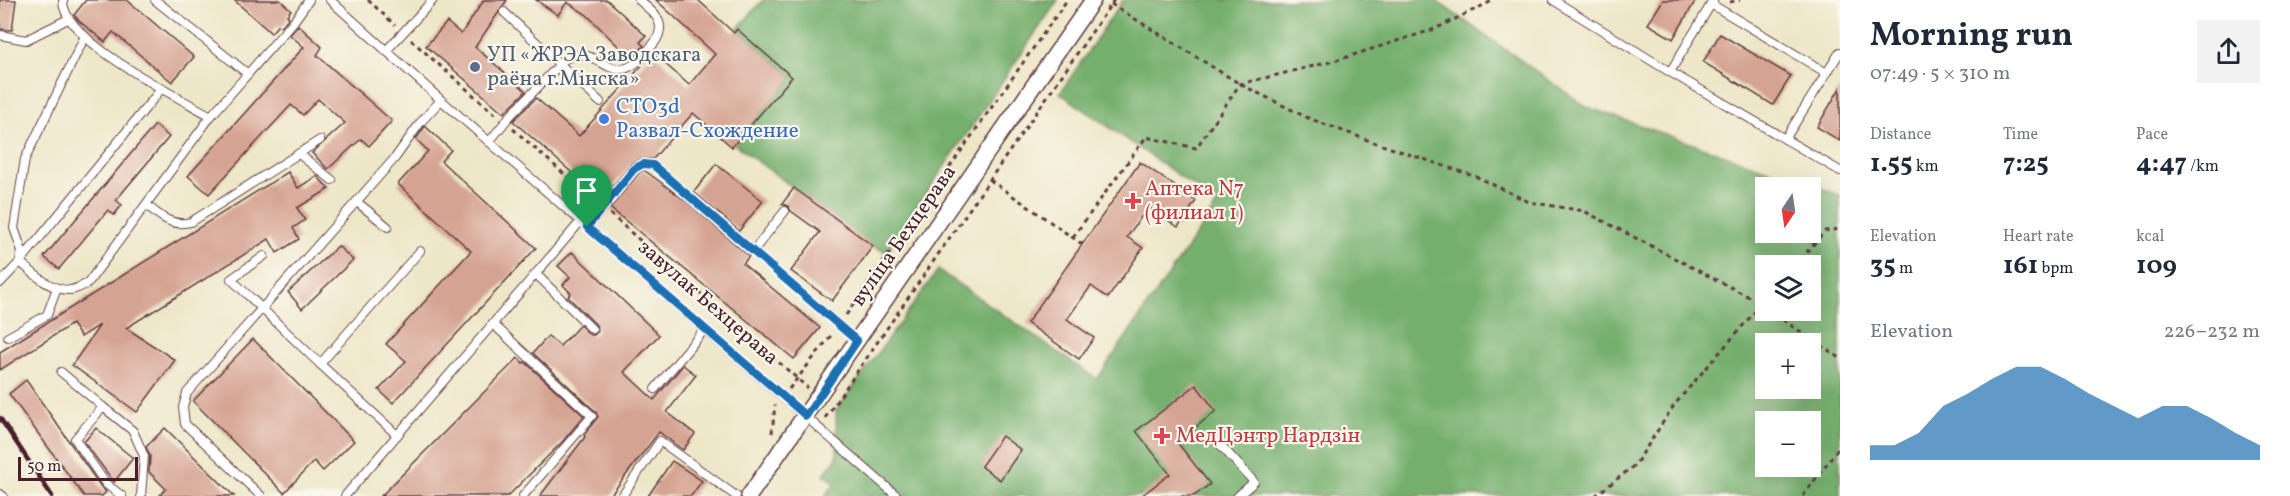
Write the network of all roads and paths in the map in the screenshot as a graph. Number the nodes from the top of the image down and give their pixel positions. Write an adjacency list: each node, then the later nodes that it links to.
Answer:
1 (63, 0): 15 (lane)
2 (155, 0): 23 (lane)
3 (309, 0): 23 (lane)
4 (330, 0): 18 (lane, завулак Бехцерава)
5 (433, 0): 18 (lane)
6 (639, 0): 20 (lane)
7 (1067, 0): 57 (path)
8 (1114, 0): 13 (path)
9 (1494, 0): 24 (path)
10 (1552, 0): 21 (lane)
11 (1712, 2): 21 (lane); 22 (lane)
12 (1086, 3): 61 (street, вуліца Бехцерава)
13 (1111, 4): 24 (path); 35 (path)
14 (504, 12): 20 (lane)
15 (68, 20): 16 (lane); 17 (lane)
16 (0, 35)
17 (84, 36): 25 (lane); 48 (lane)
18 (386, 51): 26 (lane, завулак Бехцерава)
19 (1840, 52): 22 (lane)
20 (560, 64): 27 (lane); 31 (lane)
21 (1670, 72): 29 (lane)
22 (1825, 72): 29 (lane)
23 (248, 74): 28 (lane)
24 (1240, 84): 42 (path); 52 (path)
25 (162, 88): 28 (lane); 48 (lane)
26 (441, 100): 31 (lane, завулак Бехцерава); 36 (lane)
27 (600, 102)
28 (211, 116): 37 (lane)
29 (1785, 139): 33 (lane)
30 (320, 140): 32 (lane)
31 (489, 142): 39 (lane, завулак Бехцерава)
32 (299, 154): 34 (lane); 37 (lane)
33 (1840, 171)
34 (332, 180)
35 (989, 180): 42 (path); 69 (path)
36 (357, 202): 40 (lane); 53 (lane)
37 (147, 205): 51 (lane)
38 (785, 211): 45 (lane)
39 (584, 224): 45 (lane); 49 (lane); 59 (lane, завулак Бехцерава)
40 (388, 228)
41 (1840, 230): 46 (path)
42 (1073, 237): 43 (path)
43 (1082, 244)
44 (420, 251): 63 (lane)
45 (753, 251): 57 (lane)
46 (1804, 255)
47 (264, 256): 53 (lane)
48 (20, 262): 50 (lane); 51 (lane)
49 (536, 274): 56 (lane); 58 (lane)
50 (0, 283)
51 (57, 288): 60 (lane)
52 (1755, 301)
53 (262, 309): 63 (lane); 76 (lane)
54 (1755, 311): 84 (path)
55 (1784, 321): 62 (path)
56 (493, 324): 71 (lane); 78 (lane)
57 (839, 324): 61 (lane); 66 (path)
58 (592, 329)
59 (705, 329): 65 (lane); 66 (lane, завулак Бехцерава)
60 (8, 337)
61 (857, 341): 68 (street, вуліца Бехцерава)
62 (1840, 358)
63 (320, 364): 71 (lane)
64 (61, 372): 67 (lane)
65 (655, 389)
66 (783, 396): 68 (lane, завулак Бехцерава); 70 (path)
67 (103, 407): 74 (lane); 75 (lane)
68 (806, 416): 69 (lane, завулак Бехцерава); 81 (street, вуліца Бехцерава)
69 (818, 427): 82 (lane, завулак Бехцерава)
70 (772, 433)
71 (397, 435): 77 (lane)
72 (1216, 440): 83 (lane)
73 (1840, 446): 85 (path)
74 (122, 496)
75 (141, 496)
76 (261, 496)
77 (345, 496)
78 (523, 496)
79 (622, 496): 80 (lane)
80 (736, 496)
81 (749, 496)
82 (897, 496)
83 (1238, 496)
84 (1596, 496)
85 (1803, 496)

